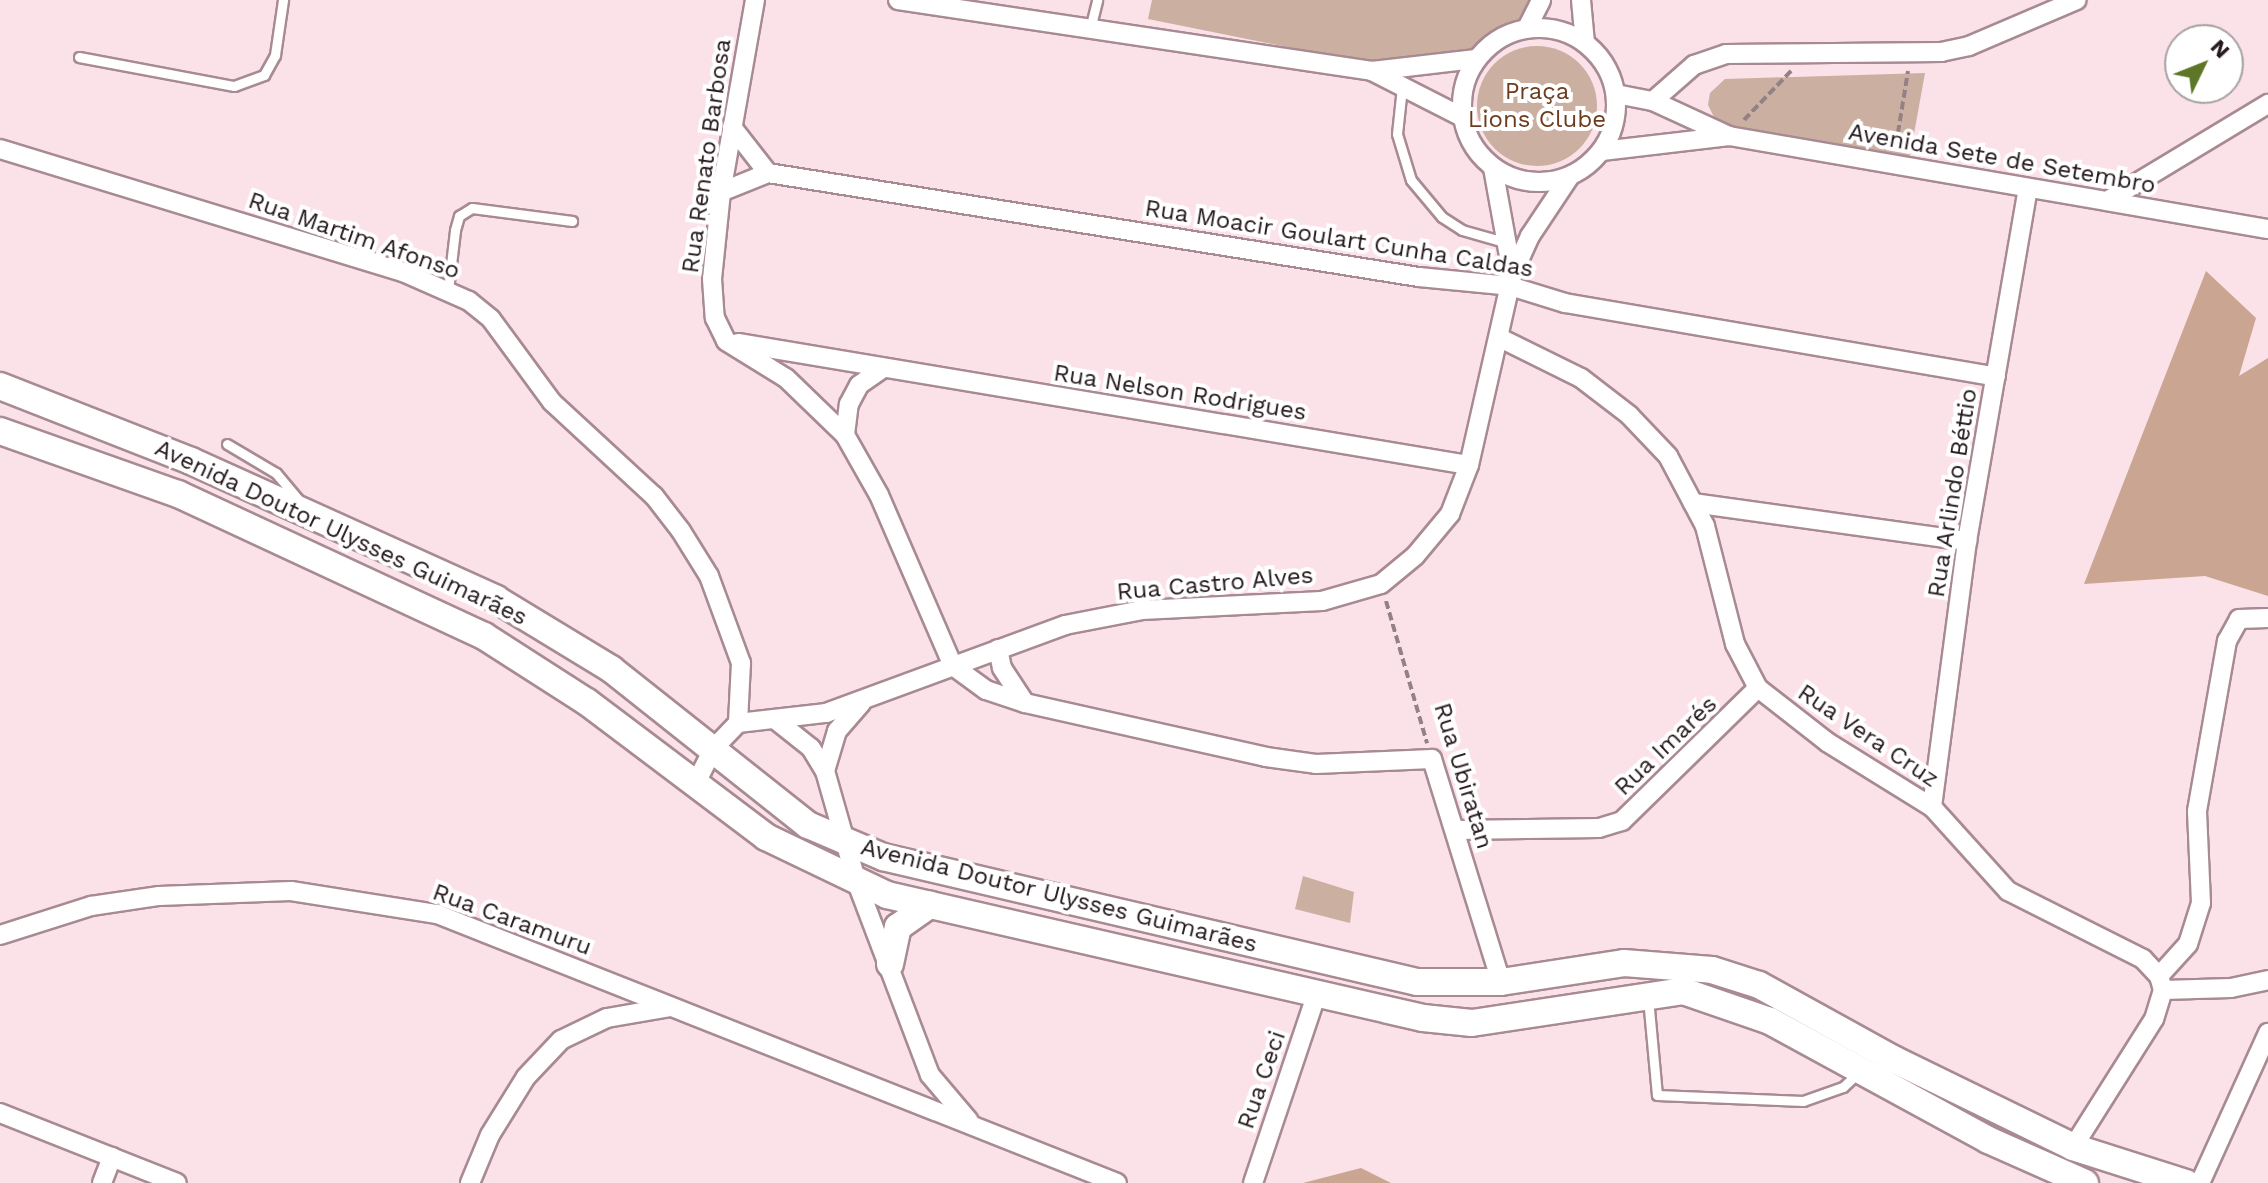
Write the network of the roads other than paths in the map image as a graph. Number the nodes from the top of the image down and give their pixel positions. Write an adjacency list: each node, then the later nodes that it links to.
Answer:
1 (283, 0): 11 (lane)
2 (755, 0): 19 (street, Rua Renato Barbosa)
3 (904, 0): 9 (street)
4 (1097, 0): 9 (lane)
5 (1541, 0): 8 (street)
6 (1581, 0): 10 (street)
7 (2077, 0): 16 (street)
8 (1527, 28): 10 (street); 12 (street)
9 (1090, 29): 13 (street)
10 (1585, 43): 15 (street)
11 (79, 57)
12 (1476, 59): 13 (street); 18 (street)
13 (1372, 71): 14 (street)
14 (1402, 87): 18 (street); 31 (lane)
15 (1616, 94): 16 (street, Avenida Sete de Setembro); 22 (street)
16 (1653, 101): 20 (street, Avenida Sete de Setembro)
17 (2268, 104): 28 (street)
18 (1462, 117): 23 (street)
19 (732, 127): 24 (street); 27 (street, Rua Renato Barbosa)
20 (1729, 136): 22 (street, Avenida Sete de Setembro); 26 (street, Avenida Sete de Setembro)
21 (0, 149): 33 (street, Rua Martim Afonso)
22 (1602, 151): 25 (street)
23 (1493, 168): 25 (street); 31 (street, Rua Castro Alves)
24 (768, 173): 27 (street); 32 (street, Rua Moacir Goulart Cunha Caldas)
25 (1570, 176): 32 (street, Rua Castro Alves)
26 (2028, 189): 28 (street, Avenida Sete de Setembro); 37 (street, Rua Arlindo Béttio)
27 (721, 192): 35 (street, Rua Renato Barbosa)
28 (2107, 201): 30 (street, Avenida Sete de Setembro)
29 (572, 221): 33 (lane)
30 (2268, 229)
31 (1508, 243): 32 (street, Rua Castro Alves)
32 (1511, 281): 34 (street, Rua Castro Alves); 37 (street, Rua Moacir Goulart Cunha Caldas)
33 (448, 290): 53 (street, Rua Martim Afonso)
34 (1500, 338): 42 (street, Rua Castro Alves); 43 (street, Rua Vera Cruz)
35 (726, 341): 36 (street, Rua Nelson Rodrigues); 40 (street)
36 (883, 368): 40 (street); 42 (street, Rua Nelson Rodrigues)
37 (1996, 377): 45 (street, Rua Arlindo Béttio)
38 (0, 386): 44 (main road, Avenida Doutor Ulysses Guimarães)
39 (0, 431): 56 (main road, Avenida Doutor Ulysses Guimarães)
40 (845, 435): 48 (street)
41 (227, 444): 44 (lane)
42 (1469, 465): 47 (street, Rua Castro Alves)
43 (1693, 503): 45 (street); 49 (street, Rua Vera Cruz)
44 (307, 511): 54 (main road, Avenida Doutor Ulysses Guimarães)
45 (1967, 541): 57 (street, Rua Arlindo Béttio)
46 (2268, 618): 66 (street)
47 (998, 649): 48 (street, Rua Castro Alves); 51 (street)
48 (953, 666): 50 (street, Rua Castro Alves); 51 (street)
49 (1758, 688): 57 (street, Rua Vera Cruz); 58 (street, Rua Imarés)
50 (863, 701): 52 (street, Rua Castro Alves); 55 (street, Rua Castro Alves)
51 (1025, 703): 58 (street, Rua Ubiratan)
52 (777, 721): 53 (street, Rua Castro Alves); 55 (street)
53 (738, 723): 54 (street)
54 (713, 749): 56 (street); 59 (main road, Avenida Doutor Ulysses Guimarães)
55 (825, 771): 59 (street)
56 (695, 785): 60 (main road, Avenida Doutor Ulysses Guimarães)
57 (1932, 807): 66 (street, Rua Vera Cruz)
58 (1455, 830): 65 (street, Rua Ubiratan)
59 (844, 842): 60 (street); 65 (main road, Avenida Doutor Ulysses Guimarães)
60 (857, 883): 61 (main road, Avenida Doutor Ulysses Guimarães); 63 (street)
61 (930, 905): 63 (main road); 67 (main road, Avenida Doutor Ulysses Guimarães)
62 (0, 935): 69 (street, Rua Caramuru)
63 (890, 964): 72 (street)
64 (2268, 980): 66 (street)
65 (1501, 982): 76 (main road, Avenida Doutor Ulysses Guimarães)
66 (2161, 983): 76 (street)
67 (1317, 993): 68 (main road, Avenida Doutor Ulysses Guimarães); 82 (street, Rua Ceci)
68 (1648, 994): 71 (main road, Avenida Doutor Ulysses Guimarães); 71 (lane)
69 (671, 1007): 73 (street, Rua Caramuru); 80 (street)
70 (2268, 1033): 85 (street)
71 (1860, 1072): 83 (main road, Avenida Doutor Ulysses Guimarães)
72 (930, 1075): 73 (street); 75 (street)
73 (895, 1094): 75 (street, Rua Caramuru)
74 (0, 1113): 77 (street)
75 (972, 1126): 81 (street, Rua Caramuru)
76 (2073, 1147): 84 (main road, Avenida Doutor Ulysses Guimarães)
77 (112, 1157): 78 (street); 79 (street)
78 (102, 1183)
79 (177, 1183)
80 (470, 1183)
81 (1117, 1183)
82 (1253, 1183)
83 (2085, 1183)
84 (2186, 1183)
85 (2200, 1183)

